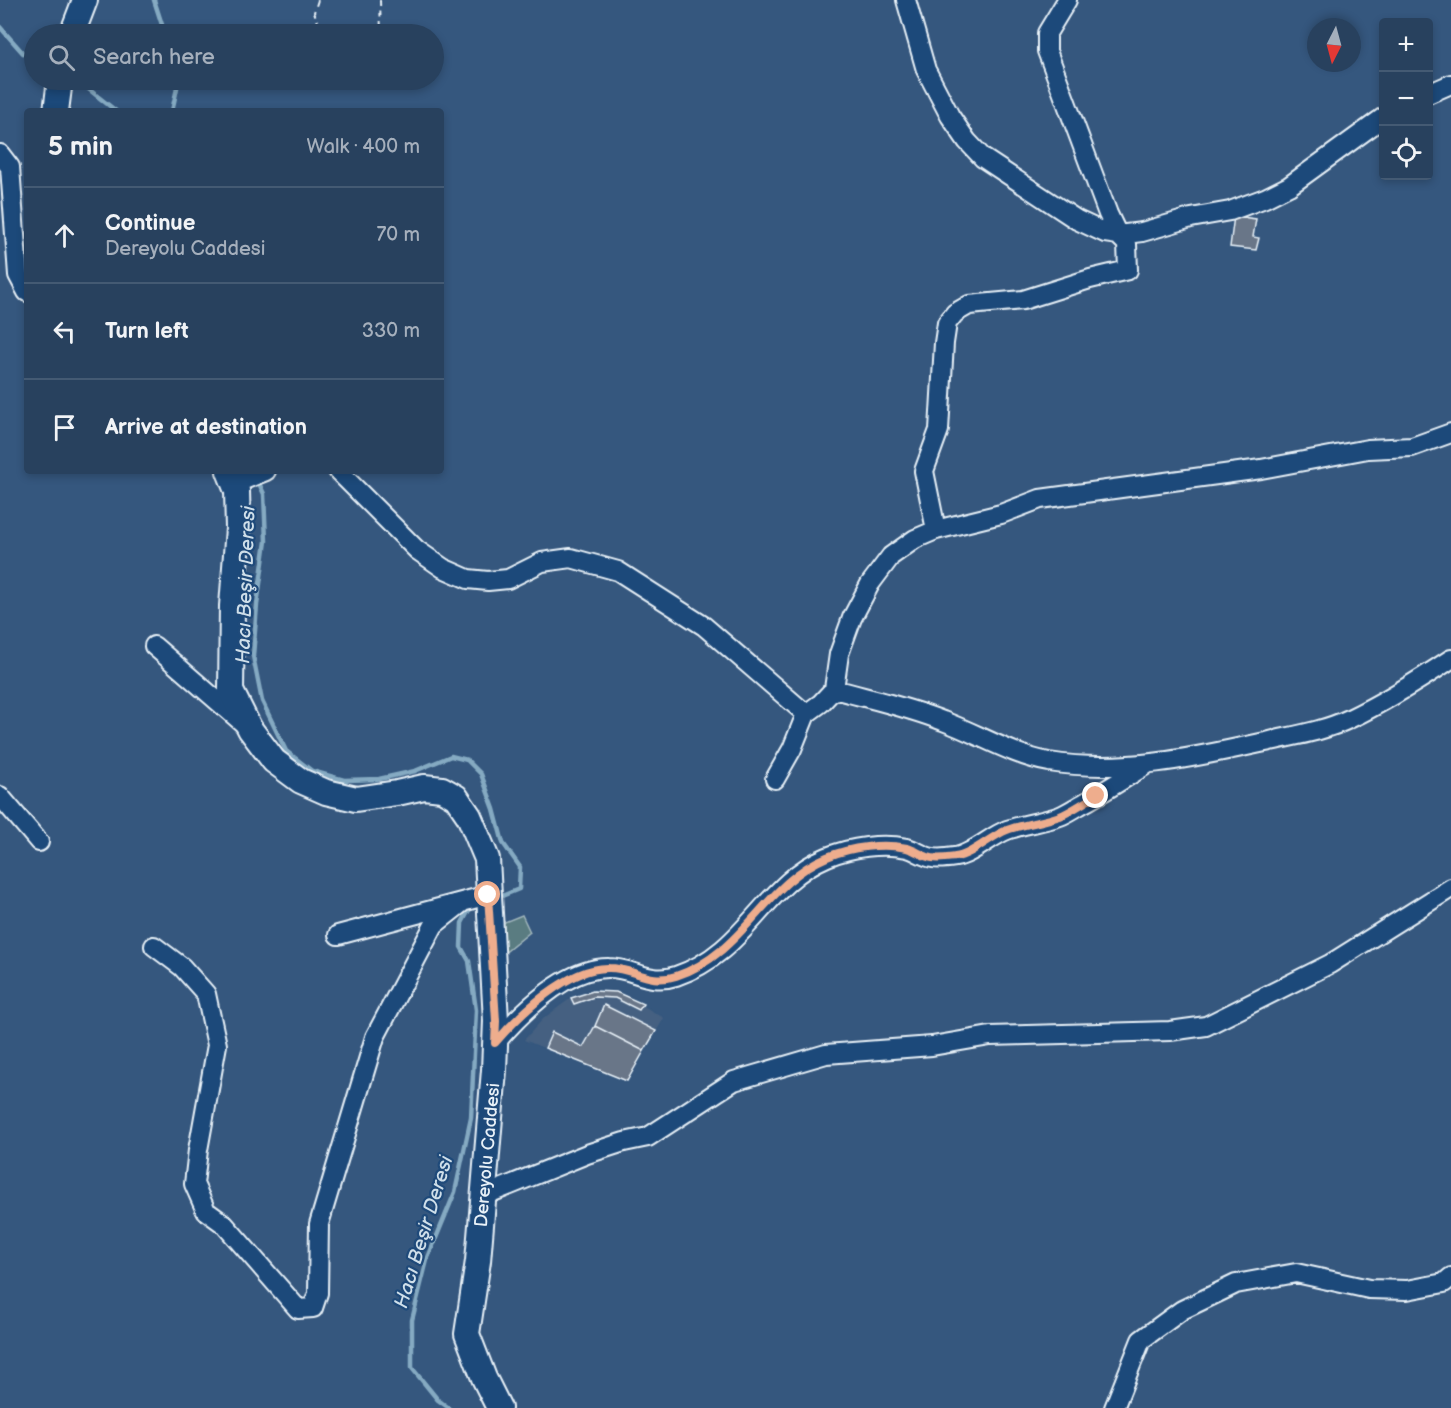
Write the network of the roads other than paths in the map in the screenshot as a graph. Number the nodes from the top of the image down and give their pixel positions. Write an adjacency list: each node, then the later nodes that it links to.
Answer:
1 (85, 0): 4 (main road)
2 (906, 0): 11 (street)
3 (1067, 0): 11 (street)
4 (76, 24)
5 (1451, 84): 7 (street)
6 (59, 90): 8 (main road)
7 (1433, 92)
8 (56, 108)
9 (1379, 120): 11 (street)
10 (0, 154): 12 (street)
11 (1118, 234): 17 (street)
12 (24, 286)
13 (1451, 433): 17 (street)
14 (254, 474): 16 (street)
15 (341, 474): 21 (street)
16 (237, 478): 22 (main road, Dereyolu Caddesi)
17 (936, 530): 20 (street)
18 (154, 646): 22 (street)
19 (1451, 659): 23 (street)
20 (834, 689): 21 (street); 23 (street)
21 (806, 714): 24 (street)
22 (250, 729): 28 (main road, Dereyolu Caddesi)
23 (1146, 765): 32 (street)
24 (775, 779)
25 (0, 796): 26 (street)
26 (39, 842)
27 (1451, 888): 33 (street)
28 (488, 895): 29 (street); 32 (main road, Dereyolu Caddesi)
29 (463, 902): 30 (street); 31 (street)
30 (338, 935)
31 (154, 946)
32 (495, 1043): 33 (main road, Dereyolu Caddesi)
33 (483, 1196): 35 (main road, Dereyolu Caddesi)
34 (1451, 1277): 36 (street)
35 (499, 1408)
36 (1114, 1408)

